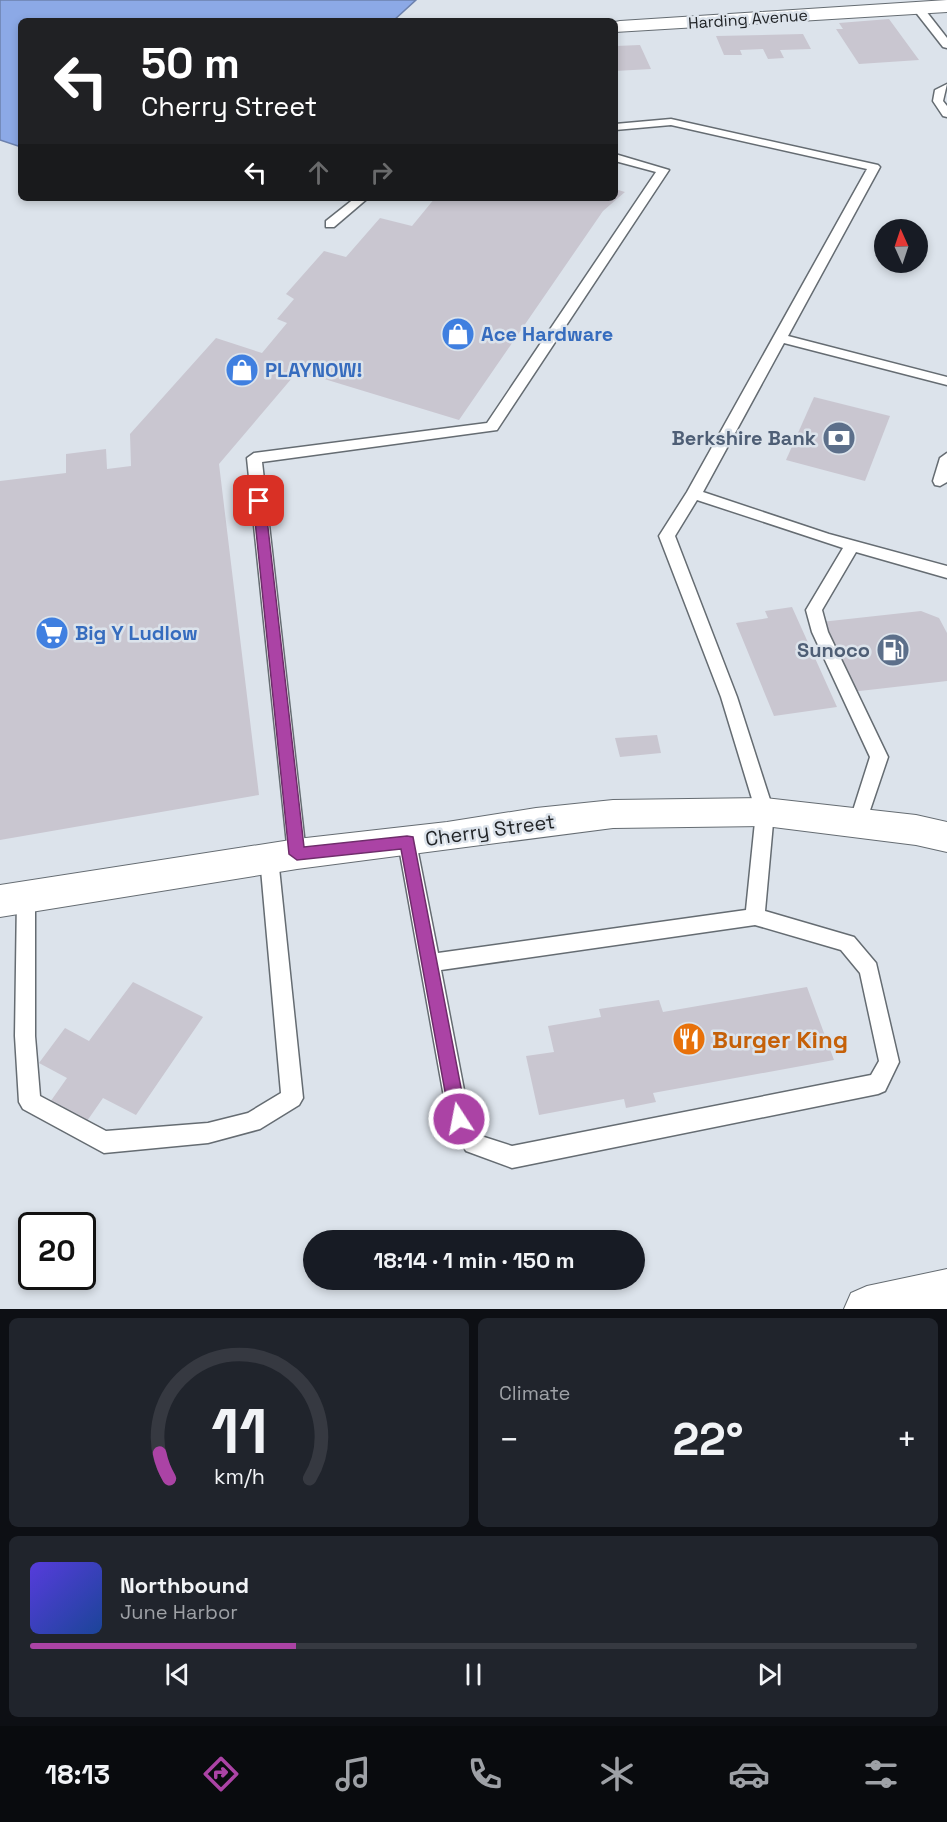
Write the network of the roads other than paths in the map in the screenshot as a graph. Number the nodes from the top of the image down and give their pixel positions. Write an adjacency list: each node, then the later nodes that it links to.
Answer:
1 (901, 6): 2 (street, Harding Avenue); 3 (street, Harding Avenue); 4 (lane)
2 (947, 6)
3 (620, 27)
4 (947, 45)
5 (947, 87): 6 (lane)
6 (947, 114)
7 (618, 127): 11 (lane)
8 (618, 159): 22 (lane)
9 (358, 201): 10 (lane)
10 (330, 224)
11 (781, 338): 12 (lane); 15 (lane)
12 (947, 381)
13 (947, 458): 14 (lane)
14 (940, 481)
15 (694, 494): 16 (lane); 18 (lane)
16 (852, 546): 17 (lane); 19 (lane)
17 (947, 572)
18 (765, 812): 19 (street, Cherry Street); 21 (street, Cherry Street); 24 (lane)
19 (858, 823): 20 (street, Cherry Street)
20 (947, 837)
21 (407, 842): 22 (street, Cherry Street); 25 (lane)
22 (283, 856): 23 (street, Cherry Street); 23 (lane)
23 (13, 899)
24 (755, 917): 25 (lane); 25 (lane)
25 (429, 963)
26 (945, 1292): 27 (highway)
27 (867, 1309)

